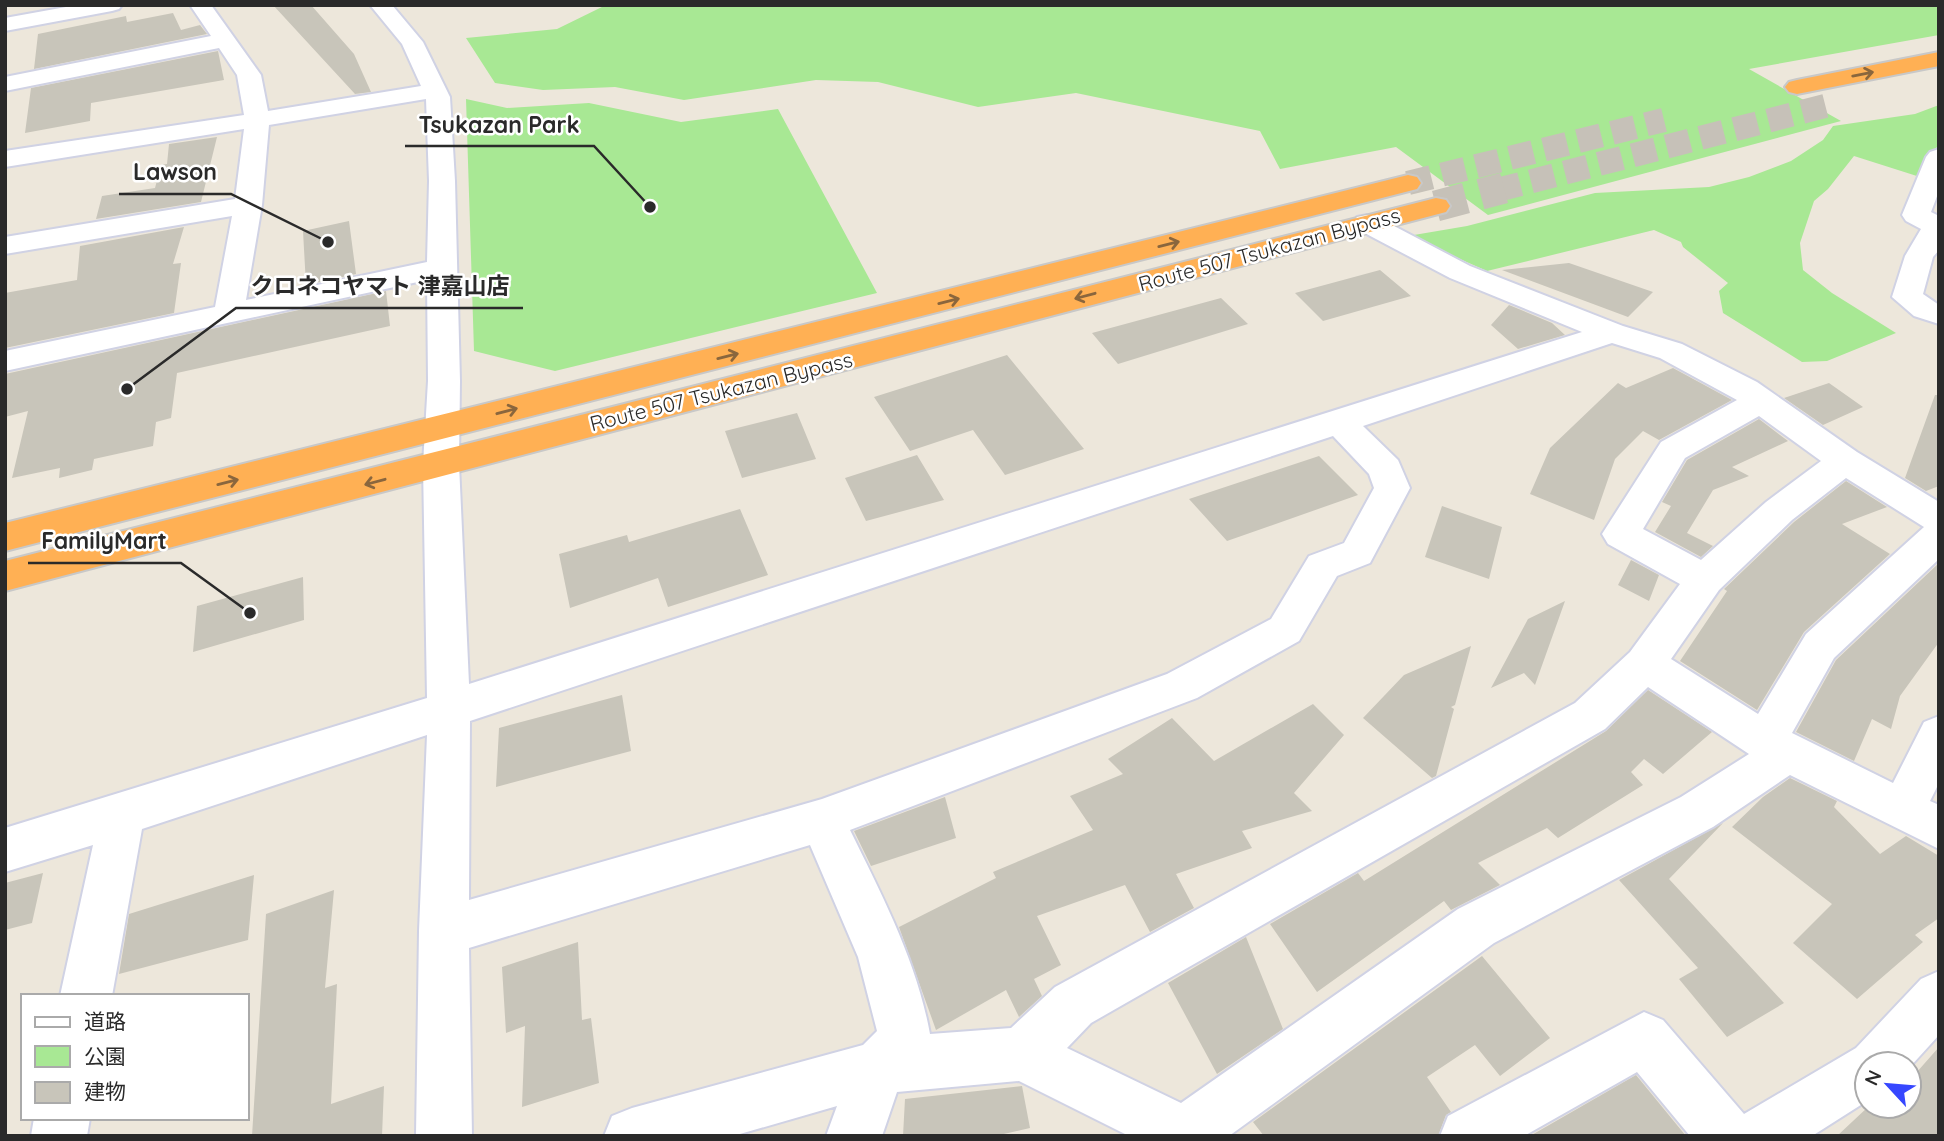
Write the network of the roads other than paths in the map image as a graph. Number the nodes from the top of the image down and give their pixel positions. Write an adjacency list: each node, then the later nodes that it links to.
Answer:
1 (112, 5): 4 (street)
2 (200, 5): 5 (street)
3 (380, 5): 11 (street)
4 (5, 25)
5 (225, 40): 8 (street); 12 (street)
6 (1939, 59): 9 (highway, one-way to 6)
7 (1939, 82): 10 (highway)
8 (5, 84)
9 (1797, 87)
10 (1912, 88)
11 (434, 91): 12 (street); 21 (street)
12 (257, 120): 14 (street); 16 (street)
13 (1939, 157): 19 (street)
14 (5, 159)
15 (1408, 183): 28 (highway, Route 507 Tsukazan Bypass, one-way to 15)
16 (248, 205): 20 (street); 22 (street)
17 (1436, 206): 18 (highway, Route 507 Tsukazan Bypass)
18 (1367, 223): 24 (street); 28 (highway, Route 507 Tsukazan Bypass, one-way to 28)
19 (1937, 227): 23 (street)
20 (5, 246)
21 (441, 268): 22 (street); 28 (street)
22 (229, 312): 25 (street)
23 (1939, 315)
24 (1612, 333): 26 (street); 27 (street)
25 (5, 361)
26 (1760, 401): 29 (street); 34 (street)
27 (1339, 422): 36 (street); 41 (street)
28 (441, 447): 32 (highway, Route 507 Tsukazan Bypass, one-way to 28); 33 (highway, Route 507 Tsukazan Bypass, one-way to 33); 36 (street)
29 (1845, 461): 30 (street); 34 (street)
30 (1939, 519)
31 (1939, 536): 38 (street)
32 (5, 537)
33 (5, 576)
34 (1705, 580): 35 (street)
35 (1644, 664): 38 (street); 47 (street)
36 (449, 708): 39 (street); 43 (street)
37 (1939, 735): 40 (street)
38 (1776, 746): 40 (street); 50 (street)
39 (122, 815): 42 (street); 44 (street)
40 (1921, 819)
41 (822, 821): 43 (street); 48 (street)
42 (5, 850)
43 (444, 931): 51 (street)
44 (86, 994)
45 (1939, 997): 46 (street)
46 (1889, 1050)
47 (1022, 1054): 48 (street); 50 (street)
48 (878, 1068): 52 (street); 53 (street)
49 (1853, 1078): 56 (street)
50 (1188, 1134)
51 (444, 1136)
52 (632, 1136)
53 (854, 1136)
54 (1468, 1136): 55 (street)
55 (1726, 1136)
56 (1760, 1136)

